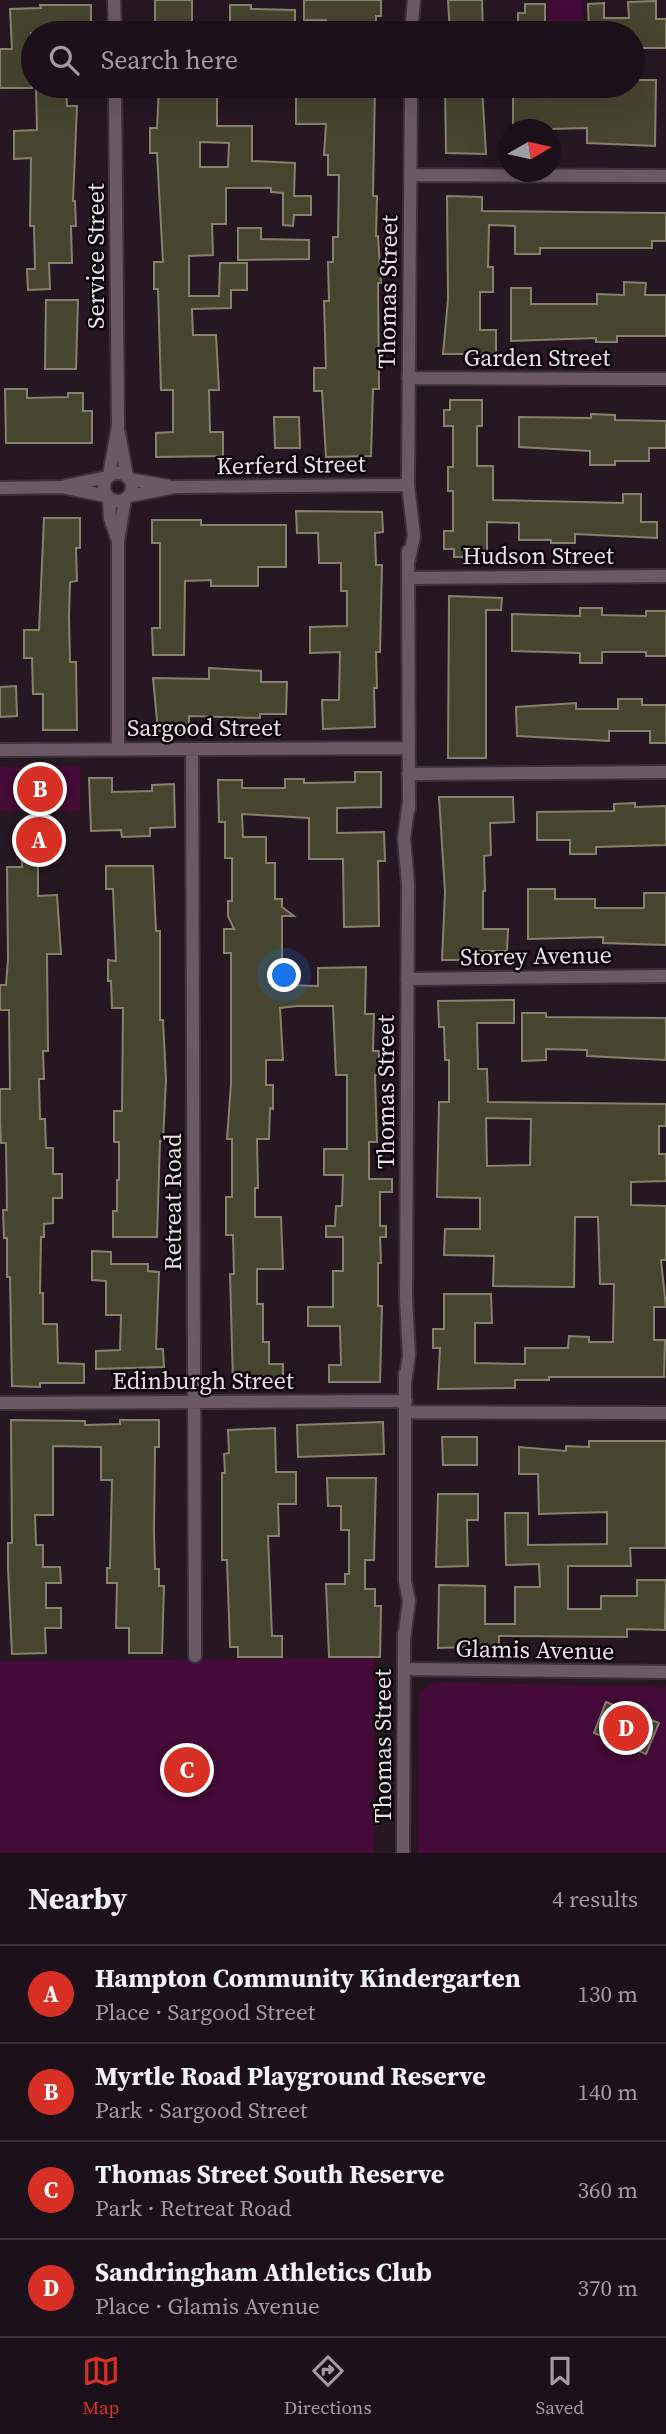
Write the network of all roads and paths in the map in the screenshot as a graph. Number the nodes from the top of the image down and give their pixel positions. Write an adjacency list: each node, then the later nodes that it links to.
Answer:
1 (115, 1): 2 (street)
2 (115, 21)
3 (115, 98): 9 (street, Service Street)
4 (411, 98): 5 (street, Thomas Street)
5 (411, 175): 6 (street); 7 (street, Thomas Street)
6 (666, 176)
7 (408, 378): 8 (street, Garden Street); 15 (street, Thomas Street)
8 (666, 379)
9 (118, 426): 10 (street, Service Street); 11 (street, Service Street)
10 (108, 476): 11 (street); 12 (street); 16 (street)
11 (128, 478): 13 (street, Kerferd Street); 17 (street)
12 (61, 487): 14 (street); 16 (street)
13 (175, 487): 15 (street, Kerferd Street); 17 (street, Kerferd Street)
14 (0, 488)
15 (408, 492): 20 (street, Thomas Street)
16 (108, 497): 17 (street); 18 (street)
17 (127, 498): 18 (street)
18 (118, 541): 23 (street)
19 (666, 576): 20 (street, Hudson Street)
20 (409, 578): 21 (street, Thomas Street)
21 (408, 747): 22 (street, Sargood Street); 26 (street, Thomas Street)
22 (192, 748): 23 (street, Sargood Street); 29 (street, Retreat Road)
23 (118, 749): 24 (street, Sargood Street)
24 (0, 750)
25 (666, 772): 26 (street)
26 (408, 774): 28 (street, Thomas Street)
27 (666, 976): 28 (street, Storey Avenue)
28 (407, 979): 31 (street, Thomas Street)
29 (194, 1402): 30 (street, Edinburgh Street); 31 (street, Edinburgh Street); 33 (street, Retreat Road)
30 (0, 1403)
31 (405, 1406): 32 (street, Edinburgh Street); 34 (street, Thomas Street)
32 (666, 1413)
33 (195, 1656)
34 (404, 1669): 35 (street, Glamis Avenue); 36 (street, Thomas Street)
35 (666, 1672)
36 (403, 1853)

